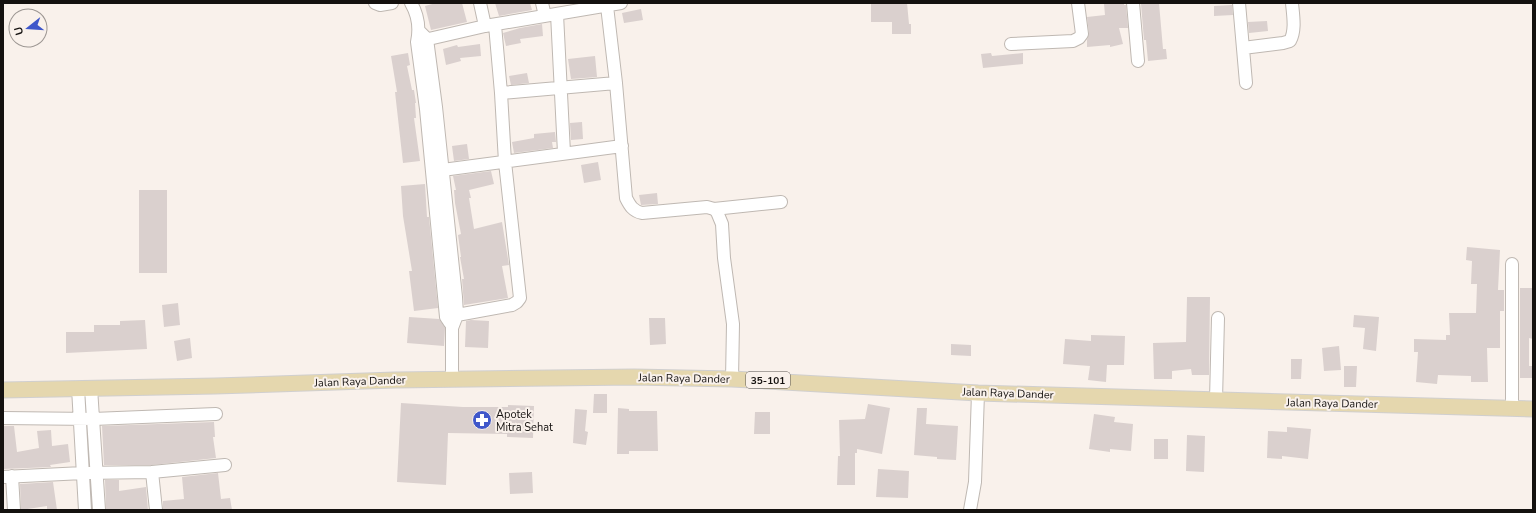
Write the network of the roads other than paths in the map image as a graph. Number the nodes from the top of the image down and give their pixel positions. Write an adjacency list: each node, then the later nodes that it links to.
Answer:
1 (375, 3): 2 (street)
2 (392, 3)
3 (410, 3): 13 (street)
4 (480, 3): 12 (street)
5 (542, 3): 11 (street)
6 (1078, 3): 14 (street)
7 (1133, 3): 16 (street)
8 (1239, 3): 15 (street)
9 (1292, 3): 15 (street)
10 (613, 4): 11 (street); 17 (street)
11 (551, 15): 12 (street); 19 (street)
12 (490, 26): 13 (street); 20 (street)
13 (421, 37): 24 (street)
14 (1011, 44)
15 (1243, 48): 18 (street)
16 (1138, 61)
17 (616, 83): 19 (street); 21 (street)
18 (1246, 83)
19 (561, 88): 20 (street); 22 (street)
20 (501, 92): 23 (street)
21 (622, 146): 22 (street); 26 (street)
22 (564, 153): 23 (street)
23 (505, 162): 24 (street); 28 (street)
24 (437, 170): 28 (street)
25 (781, 202): 26 (street)
26 (714, 209): 31 (street)
27 (1512, 264): 36 (street)
28 (451, 316): 30 (street)
29 (1218, 318): 35 (street)
30 (452, 379): 31 (main road, Jalan Raya Dander / 35-101); 32 (main road, Jalan Raya Dander / 35-101)
31 (732, 379): 34 (main road, Jalan Raya Dander / 35-101)
32 (84, 388): 33 (main road, Jalan Raya Dander / 35-101); 40 (street); 41 (street)
33 (3, 390)
34 (978, 392): 35 (main road, Jalan Raya Dander / 35-101); 51 (street)
35 (1216, 400): 36 (main road, Jalan Raya Dander / 35-101)
36 (1512, 408): 37 (main road, Jalan Raya Dander / 35-101)
37 (1533, 409)
38 (216, 414): 41 (street)
39 (3, 418): 40 (street)
40 (80, 419): 41 (street); 43 (street)
41 (93, 419): 44 (street)
42 (225, 465): 45 (street)
43 (83, 472): 44 (street); 46 (street); 48 (street)
44 (97, 472): 45 (street); 49 (street)
45 (152, 472): 50 (street)
46 (8, 476): 47 (street)
47 (14, 510)
48 (85, 510)
49 (99, 510)
50 (156, 510)
51 (970, 510)

